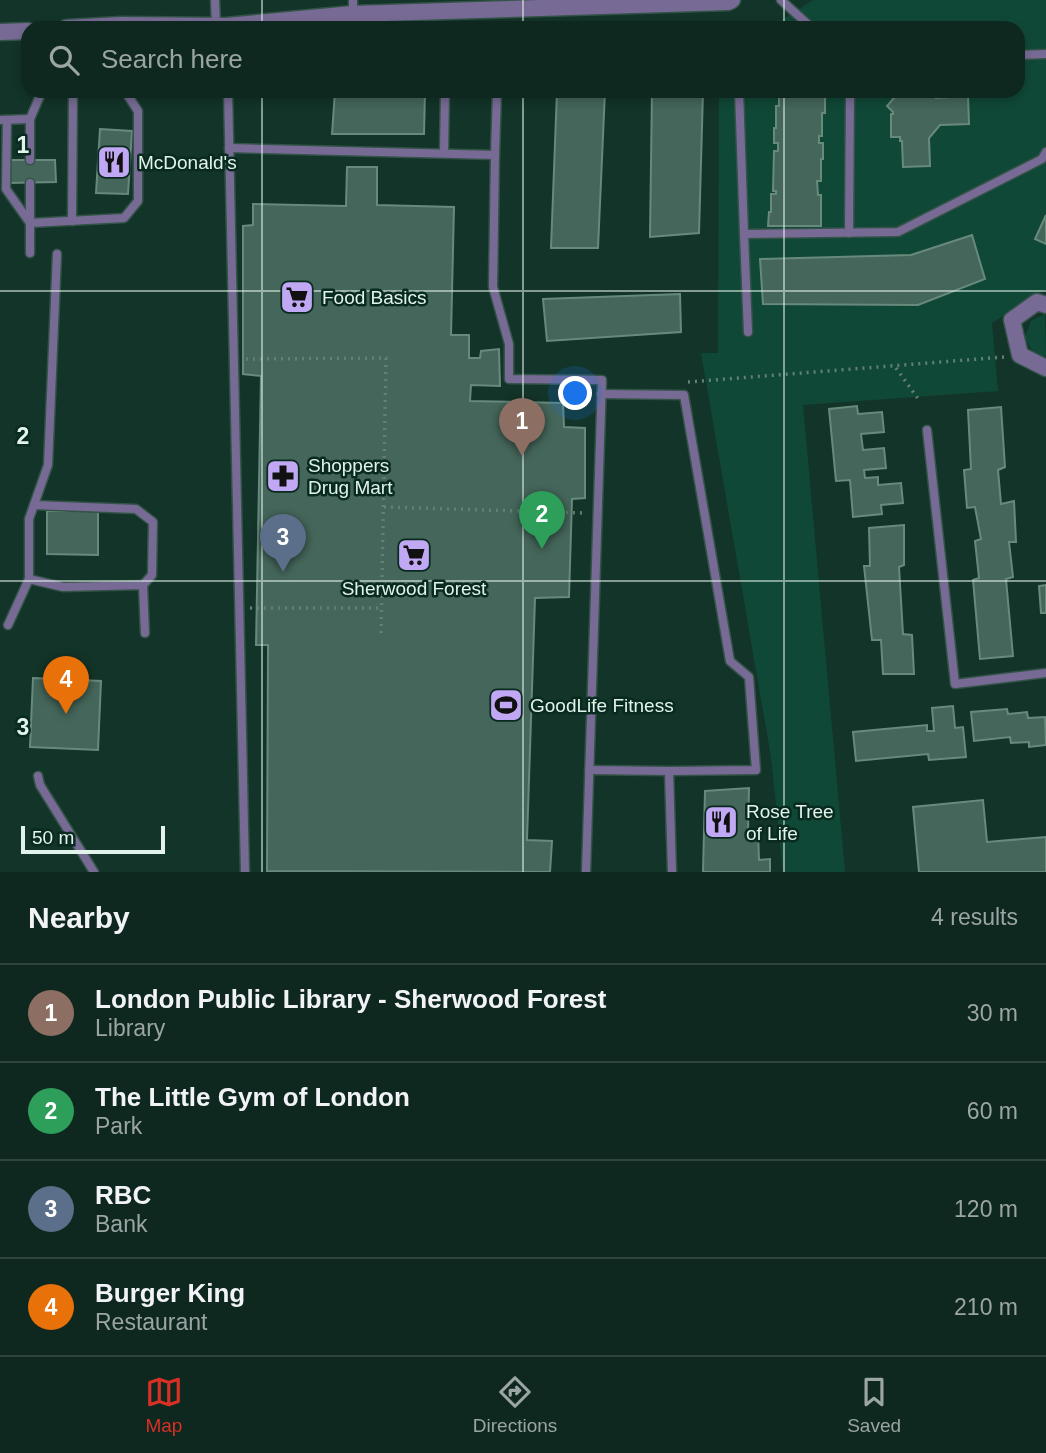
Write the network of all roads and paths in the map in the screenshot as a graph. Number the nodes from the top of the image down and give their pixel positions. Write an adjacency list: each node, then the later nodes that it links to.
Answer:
1 (215, 0): 7 (lane)
2 (732, 0): 4 (street)
3 (781, 0): 9 (lane)
4 (493, 5): 5 (street)
5 (418, 6): 6 (street)
6 (353, 7): 8 (street)
7 (221, 21)
8 (262, 21)
9 (804, 21)
10 (21, 30): 11 (street)
11 (0, 32)
12 (1046, 54): 13 (lane)
13 (1025, 55)
14 (39, 98): 22 (lane)
15 (73, 98): 30 (lane)
16 (130, 98): 30 (lane)
17 (228, 98): 24 (lane)
18 (445, 98): 26 (lane)
19 (497, 98): 27 (lane)
20 (739, 98): 33 (lane)
21 (850, 98): 32 (lane)
22 (30, 119): 23 (lane); 28 (lane)
23 (4, 120): 31 (lane)
24 (229, 148): 26 (lane); 39 (lane)
25 (1046, 152): 32 (lane)
26 (444, 153): 27 (lane)
27 (495, 155): 43 (lane)
28 (30, 160)
29 (30, 183): 31 (lane)
30 (72, 220): 31 (lane)
31 (30, 223): 34 (lane)
32 (849, 233): 33 (lane)
33 (744, 234): 37 (lane)
34 (30, 253)
35 (57, 254): 46 (lane)
36 (1046, 305): 38 (street)
37 (748, 332)
38 (1020, 355): 40 (path); 41 (street)
39 (233, 357): 47 (path); 51 (lane)
40 (895, 367): 42 (path); 44 (path)
41 (1046, 368)
42 (686, 383)
43 (601, 394): 48 (lane); 58 (lane)
44 (919, 401)
45 (927, 430): 56 (lane)
46 (34, 505): 49 (lane); 50 (lane)
47 (384, 507): 48 (path); 52 (path)
48 (597, 514): 57 (lane)
49 (29, 579): 50 (lane); 53 (lane)
50 (143, 585): 54 (lane)
51 (239, 607): 52 (path); 61 (lane)
52 (381, 608): 55 (path)
53 (8, 625)
54 (145, 634)
55 (381, 638)
56 (1046, 673)
57 (589, 770): 58 (lane); 62 (lane)
58 (669, 771): 63 (lane)
59 (38, 776): 60 (lane)
60 (94, 872)
61 (245, 872)
62 (586, 872)
63 (672, 872)

